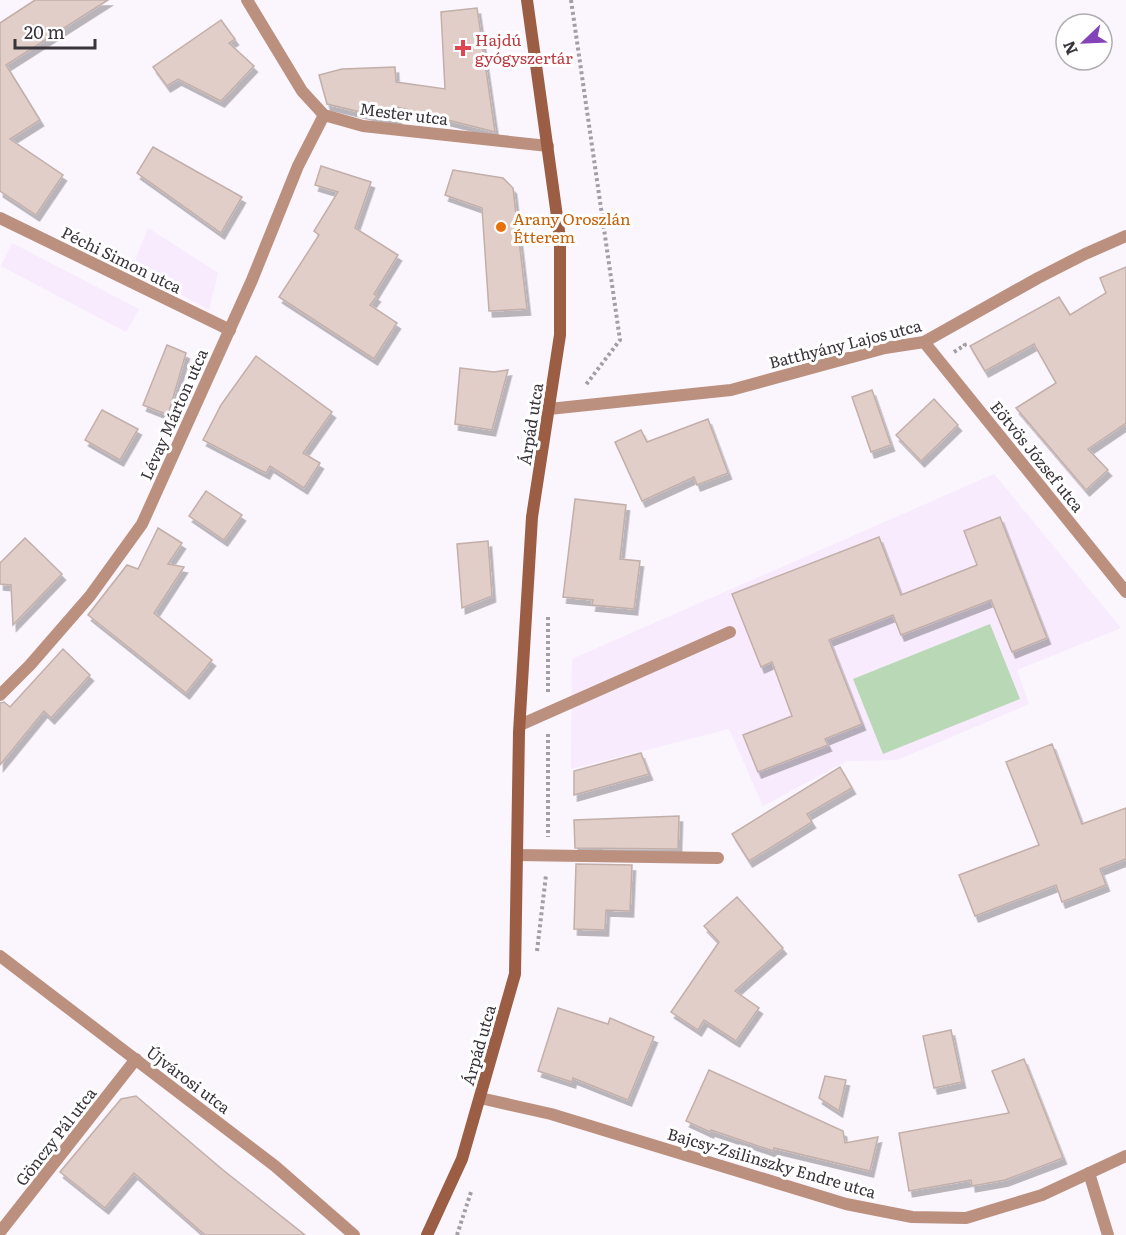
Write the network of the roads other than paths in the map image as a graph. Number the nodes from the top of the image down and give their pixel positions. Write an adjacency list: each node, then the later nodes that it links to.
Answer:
1 (247, 0): 3 (street)
2 (527, 0): 4 (street, Árpád utca)
3 (324, 115): 4 (street, Mester utca); 7 (street, Lévay Márton utca)
4 (548, 146): 9 (street, Árpád utca)
5 (0, 218): 7 (street, Péchi Simon utca)
6 (1126, 236): 8 (street, Batthyány Lajos utca)
7 (230, 330): 12 (street, Lévay Márton utca)
8 (924, 342): 9 (street, Batthyány Lajos utca); 10 (street, Eötvös József utca)
9 (549, 409): 13 (street, Árpád utca)
10 (1126, 592)
11 (730, 632): 13 (street)
12 (0, 695)
13 (520, 725): 14 (street, Árpád utca)
14 (518, 855): 15 (street); 18 (street, Árpád utca)
15 (718, 858)
16 (0, 956): 17 (street, Újvárosi utca)
17 (136, 1059): 21 (street, Gönczy Pál utca); 22 (street, Újvárosi utca)
18 (480, 1098): 20 (street, Bajcsy-Zsilinszky Endre utca); 23 (street, Árpád utca)
19 (1126, 1156): 20 (street, Bajcsy-Zsilinszky Endre utca)
20 (1089, 1173): 24 (street)
21 (0, 1232)
22 (354, 1235)
23 (427, 1235)
24 (1108, 1235)

